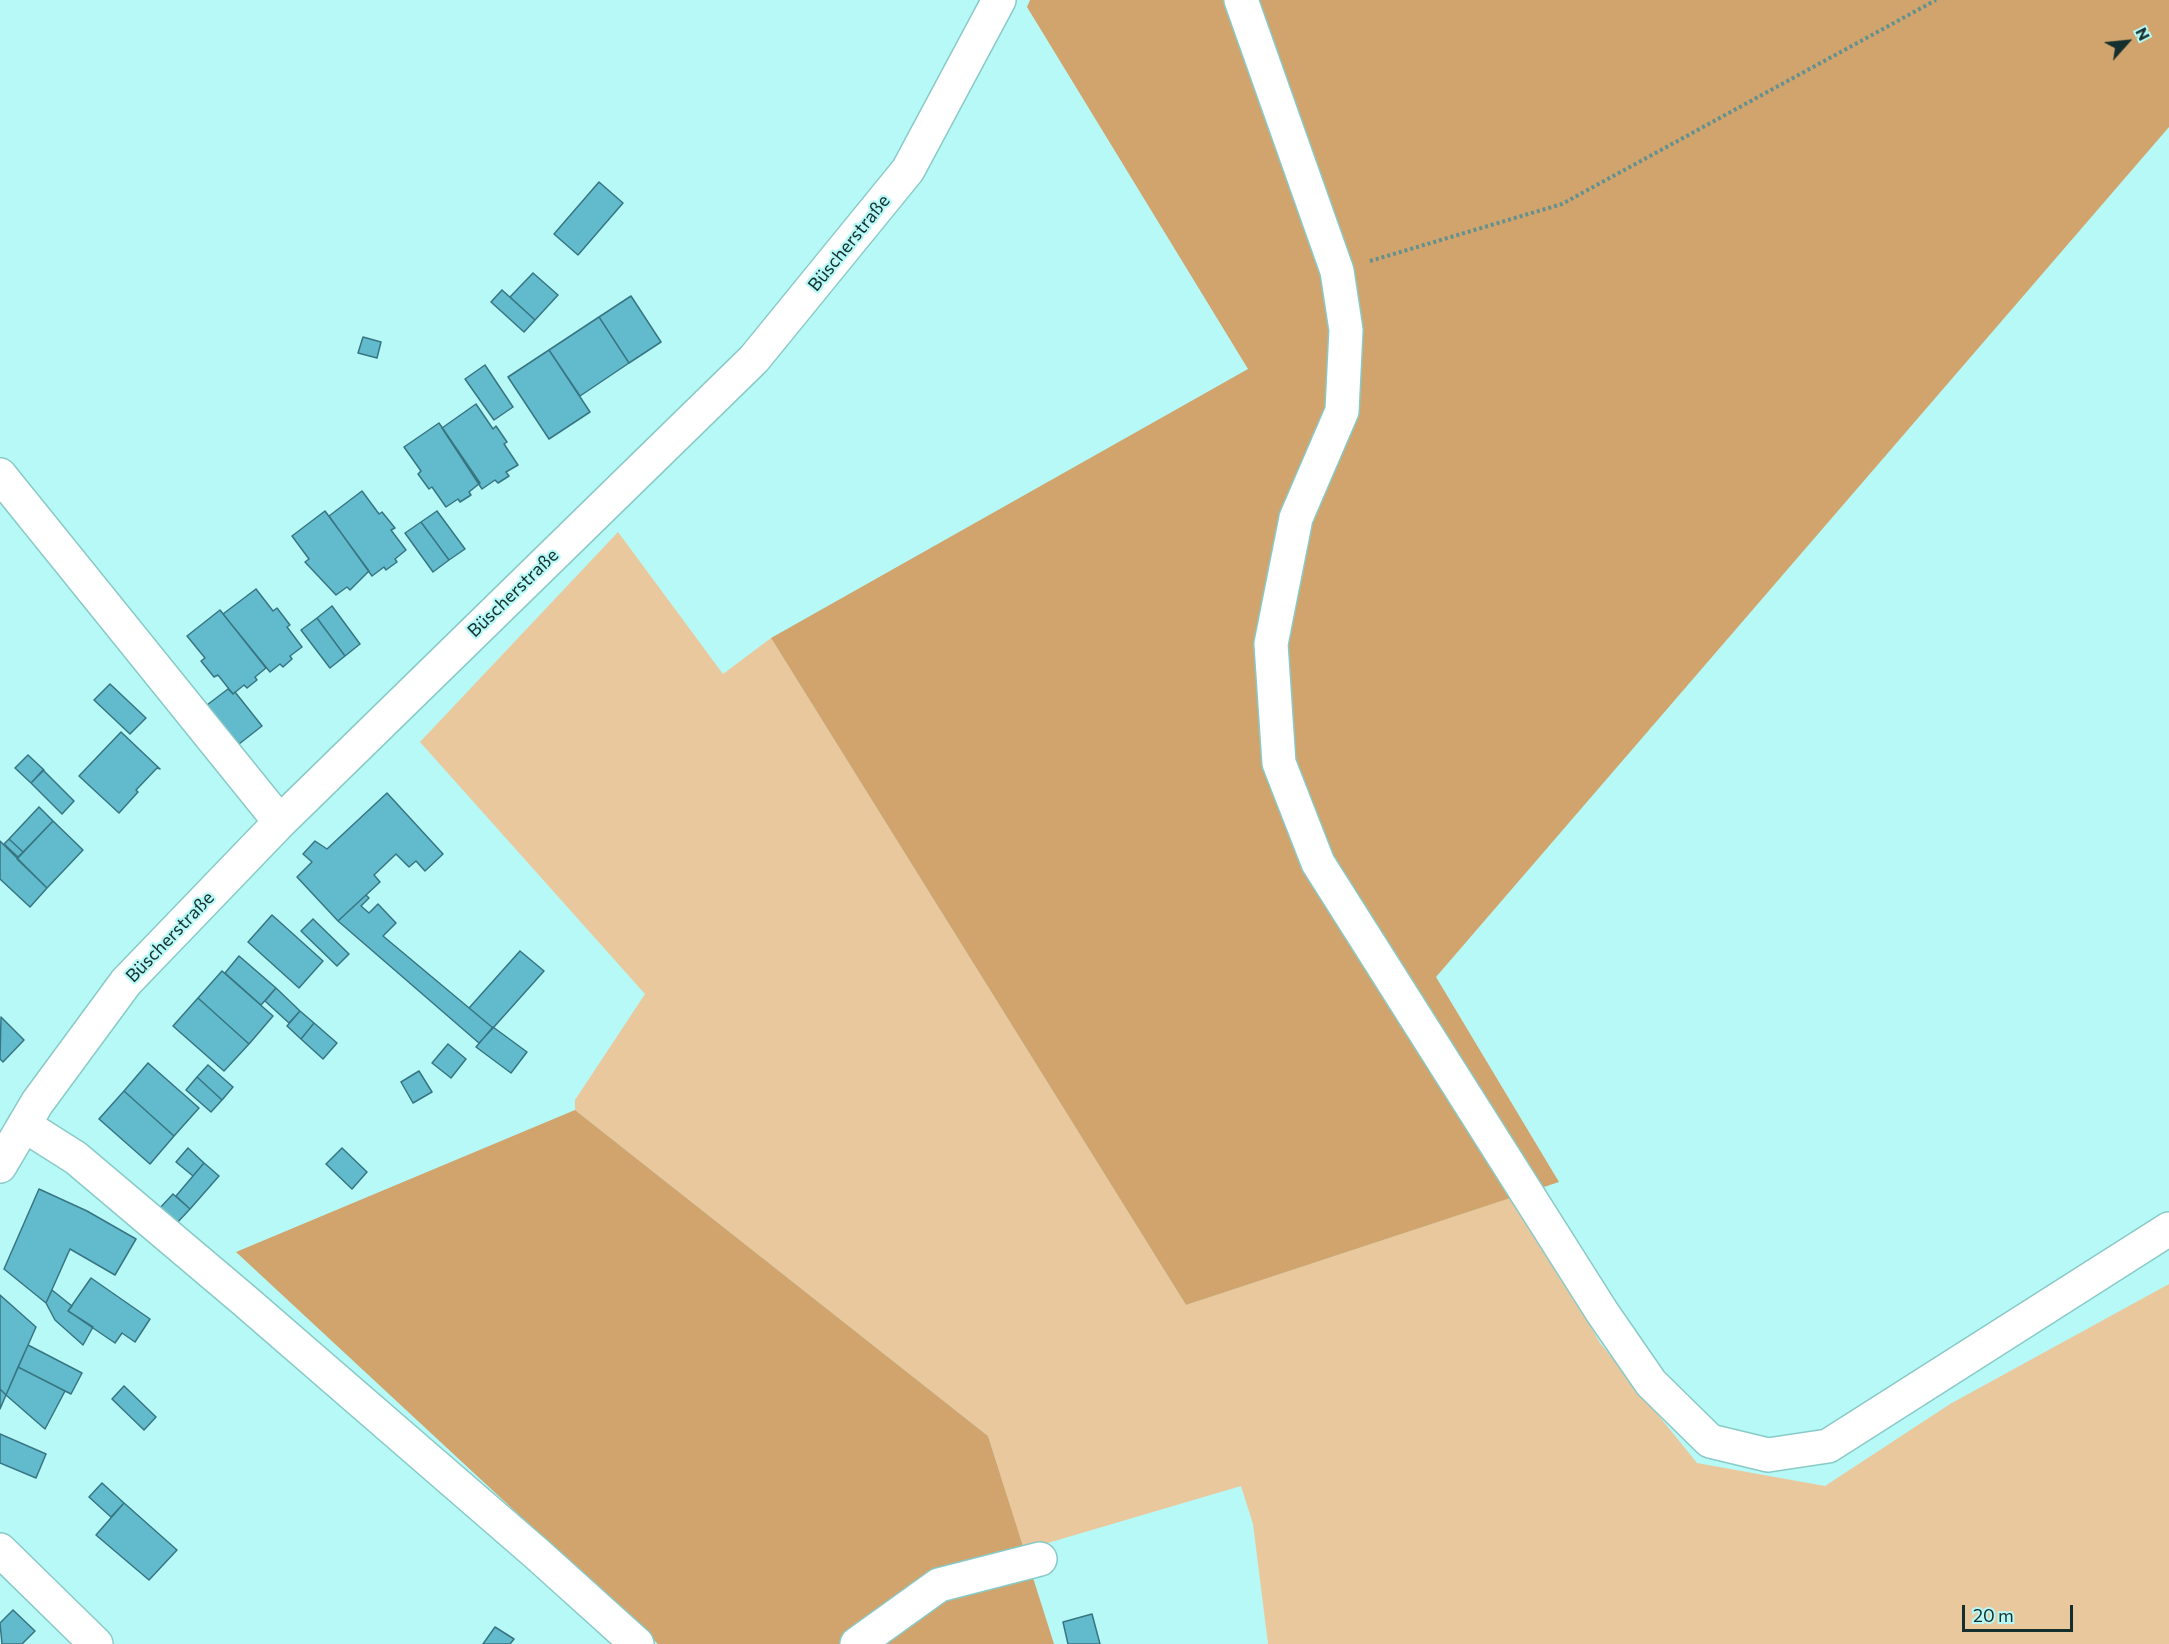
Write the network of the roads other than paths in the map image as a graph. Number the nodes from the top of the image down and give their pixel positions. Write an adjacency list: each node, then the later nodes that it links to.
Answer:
1 (999, 0): 4 (street, Büscherstraße)
2 (1241, 0): 7 (street)
3 (0, 475): 4 (street)
4 (280, 822): 5 (street, Büscherstraße)
5 (24, 1125): 6 (street, Büscherstraße); 11 (street)
6 (0, 1166)
7 (2169, 1229)
8 (0, 1550): 10 (street)
9 (1040, 1559): 12 (street)
10 (96, 1644)
11 (637, 1644)
12 (857, 1644)

